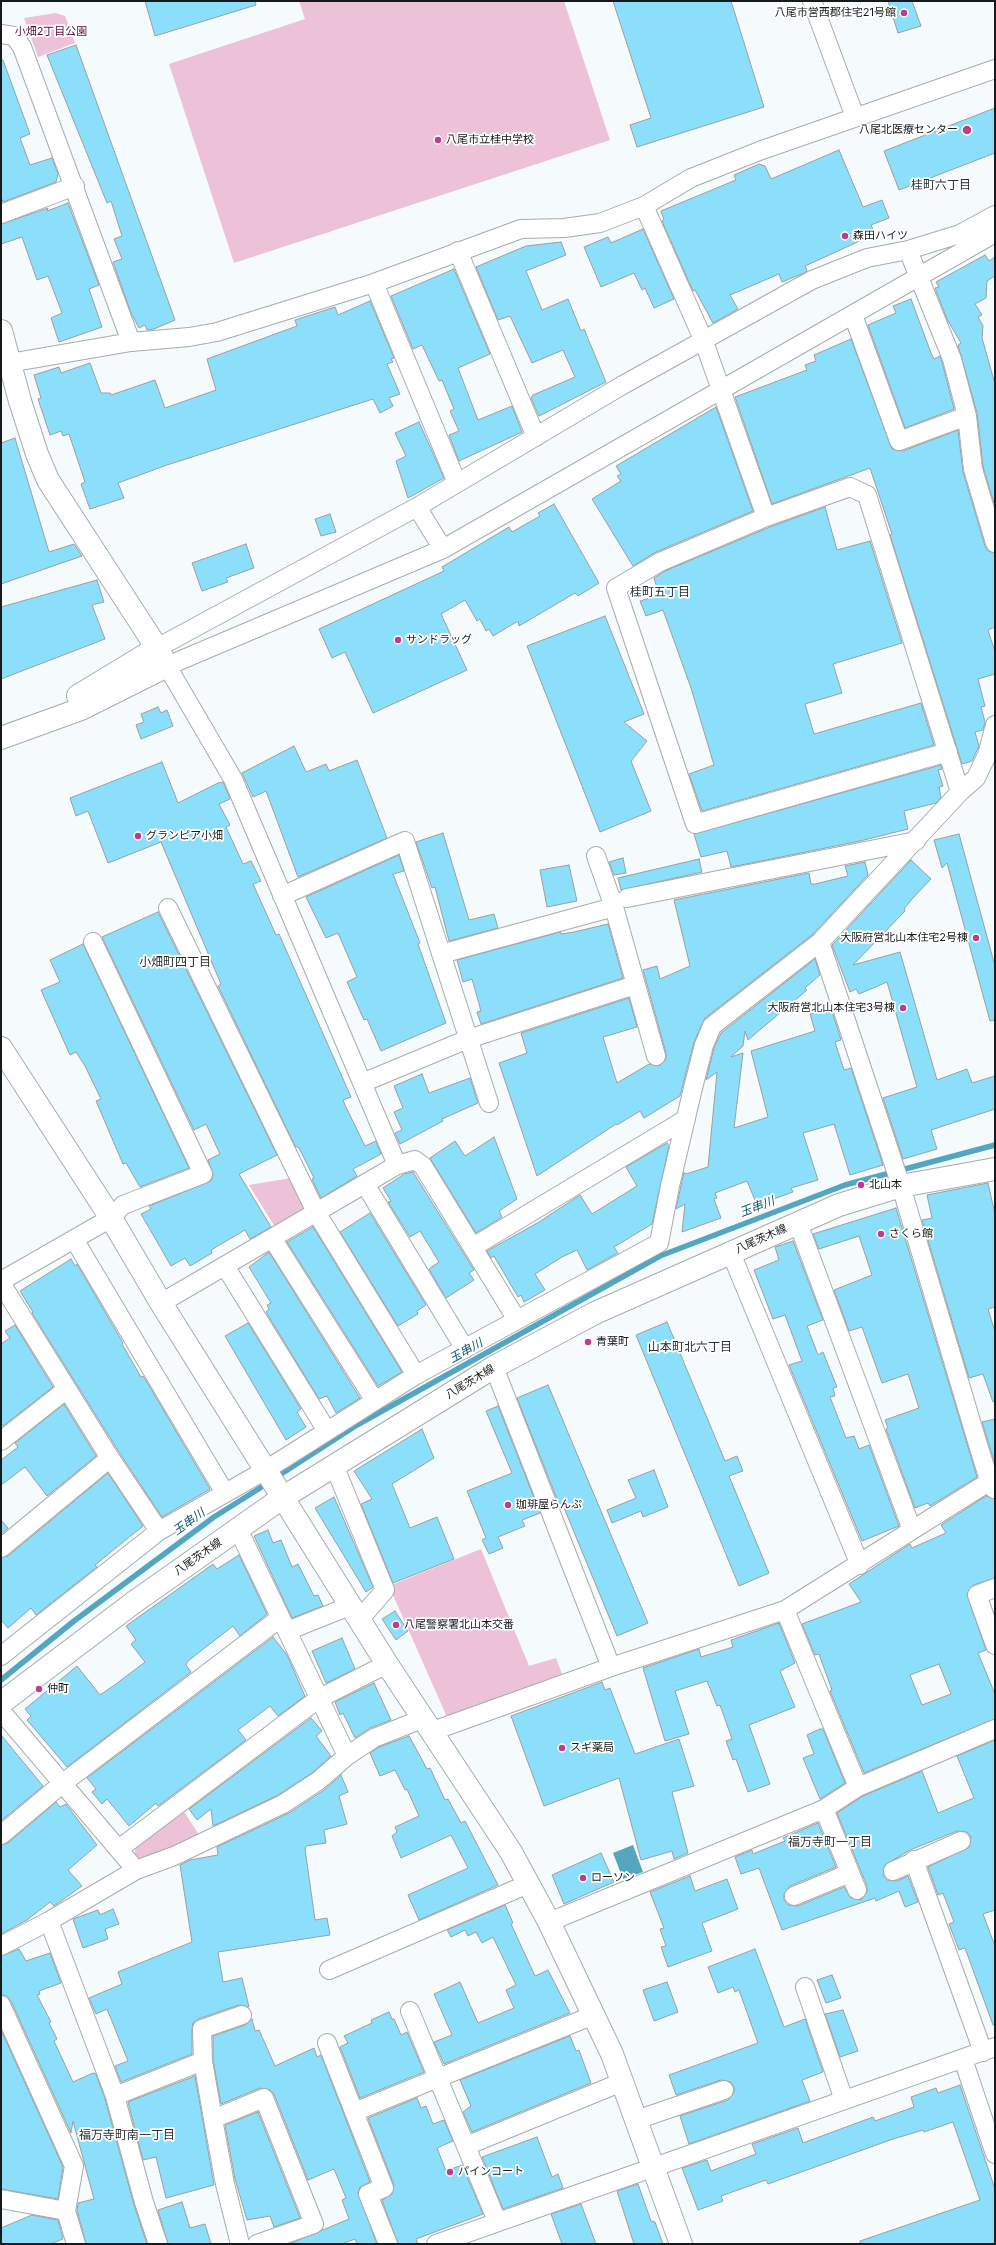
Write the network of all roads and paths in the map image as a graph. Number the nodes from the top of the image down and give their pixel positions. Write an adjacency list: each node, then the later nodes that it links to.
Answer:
1 (812, 1): 4 (street)
2 (1, 34): 5 (street)
3 (995, 69): 4 (street)
4 (855, 117): 6 (street)
5 (75, 186): 7 (street); 17 (street)
6 (644, 206): 11 (street); 16 (street)
7 (1, 214)
8 (995, 215): 10 (street)
9 (995, 233): 12 (street)
10 (908, 250): 12 (street); 16 (street)
11 (458, 251): 13 (street); 21 (street)
12 (920, 277): 14 (street); 20 (street)
13 (374, 283): 17 (street); 22 (street)
14 (853, 315): 19 (street); 20 (street)
15 (1, 331): 18 (street)
16 (703, 339): 19 (street); 21 (street)
17 (132, 342): 18 (street)
18 (9, 363): 27 (street)
19 (721, 389): 24 (street); 26 (street)
20 (968, 416): 25 (street)
21 (536, 437): 22 (street)
22 (457, 483): 23 (street)
23 (417, 508): 26 (street); 27 (street)
24 (766, 517): 31 (street); 31 (street)
25 (995, 543)
26 (443, 549): 27 (street)
27 (162, 657): 29 (street); 35 (street)
28 (995, 725): 30 (street)
29 (1, 738)
30 (992, 749): 32 (street)
31 (948, 752): 32 (street)
32 (960, 792): 33 (street)
33 (916, 841): 36 (street); 39 (street)
34 (596, 856): 36 (street)
35 (282, 896): 40 (street); 45 (street)
36 (621, 902): 40 (street); 41 (street)
37 (168, 908): 52 (street)
38 (93, 942): 53 (street)
39 (820, 942): 47 (street); 51 (street)
40 (441, 954): 42 (street)
41 (635, 985): 42 (street); 44 (street)
42 (468, 1040): 45 (street); 46 (street)
43 (1, 1048): 53 (street)
44 (656, 1056)
45 (362, 1083): 48 (street)
46 (489, 1103)
47 (686, 1119): 57 (street); 62 (street)
48 (397, 1165): 50 (street); 57 (street)
49 (995, 1169): 51 (street, 八尾茨木線)
50 (365, 1184): 52 (street); 63 (street)
51 (901, 1185): 54 (street, 八尾茨木線); 73 (street)
52 (316, 1212): 55 (street); 65 (street)
53 (111, 1218): 56 (street); 61 (street)
54 (798, 1223): 58 (street, 八尾茨木線); 77 (street)
55 (272, 1238): 59 (street); 67 (street)
56 (74, 1239): 60 (street); 74 (street)
57 (473, 1247): 62 (street)
58 (731, 1253): 64 (street, 八尾茨木線); 80 (street)
59 (225, 1266): 61 (street); 68 (street)
60 (1, 1282): 66 (street)
61 (161, 1303): 72 (street)
62 (517, 1320): 63 (street)
63 (465, 1348): 65 (street)
64 (494, 1367): 71 (street, 八尾茨木線); 88 (street)
65 (416, 1375): 67 (street)
66 (67, 1389): 69 (street); 70 (street)
67 (375, 1401): 68 (street)
68 (327, 1431): 72 (street)
69 (1, 1441)
70 (110, 1458): 78 (street); 79 (street)
71 (334, 1466): 75 (street, 八尾茨木線); 83 (street)
72 (265, 1471): 74 (street); 75 (street)
73 (993, 1483): 77 (street)
74 (225, 1493): 78 (street)
75 (279, 1495): 76 (street, 八尾茨木線); 83 (street)
76 (238, 1529): 84 (street); 90 (street, 八尾茨木線)
77 (912, 1530): 80 (street)
78 (159, 1532): 86 (street)
79 (1, 1548)
80 (860, 1565): 82 (street)
81 (995, 1588): 85 (street)
82 (785, 1610): 88 (street); 96 (street)
83 (354, 1613): 84 (street); 87 (street)
84 (284, 1625): 89 (street); 95 (street)
85 (995, 1645)
86 (1, 1656)
87 (387, 1664): 89 (street); 92 (street)
88 (611, 1667): 92 (street)
89 (318, 1699): 94 (street); 100 (street)
90 (1, 1703)
91 (1, 1711): 95 (street)
92 (426, 1725): 94 (street); 105 (street)
93 (995, 1730): 96 (street)
94 (347, 1756): 102 (street)
95 (63, 1783): 98 (street); 100 (street)
96 (858, 1787): 97 (street)
97 (824, 1809): 104 (street); 109 (street)
98 (1, 1835)
99 (961, 1842): 101 (street)
100 (120, 1848): 102 (street)
101 (914, 1860): 103 (street); 118 (street)
102 (136, 1870): 108 (street)
103 (893, 1871)
104 (850, 1873): 106 (street); 107 (street)
105 (528, 1884): 109 (street); 111 (street)
106 (857, 1890)
107 (794, 1896)
108 (48, 1921): 110 (street); 124 (street)
109 (549, 1922): 116 (street)
110 (1, 1946)
111 (329, 1970)
112 (805, 1987): 125 (street)
113 (1, 2005): 134 (street)
114 (410, 2011): 121 (street)
115 (242, 2015): 120 (street)
116 (594, 2015): 121 (street); 122 (street)
117 (327, 2043): 126 (street)
118 (989, 2050): 119 (street)
119 (963, 2059): 125 (street); 129 (street)
120 (203, 2061): 124 (street); 127 (street)
121 (438, 2078): 126 (street); 130 (street)
122 (622, 2082): 128 (street); 130 (street)
123 (724, 2090): 128 (street)
124 (115, 2096): 137 (street)
125 (844, 2100): 132 (street)
126 (354, 2112): 140 (street)
127 (213, 2119): 138 (street); 139 (street)
128 (636, 2120): 132 (street)
129 (990, 2122): 131 (street)
130 (466, 2146): 135 (street)
131 (995, 2154)
132 (653, 2167): 135 (street); 142 (street)
133 (1, 2199): 134 (street)
134 (66, 2211): 136 (street)
135 (497, 2221): 141 (street)
136 (76, 2244)
137 (158, 2244)
138 (240, 2244)
139 (257, 2244)
140 (388, 2244)
141 (436, 2244)
142 (681, 2244)

